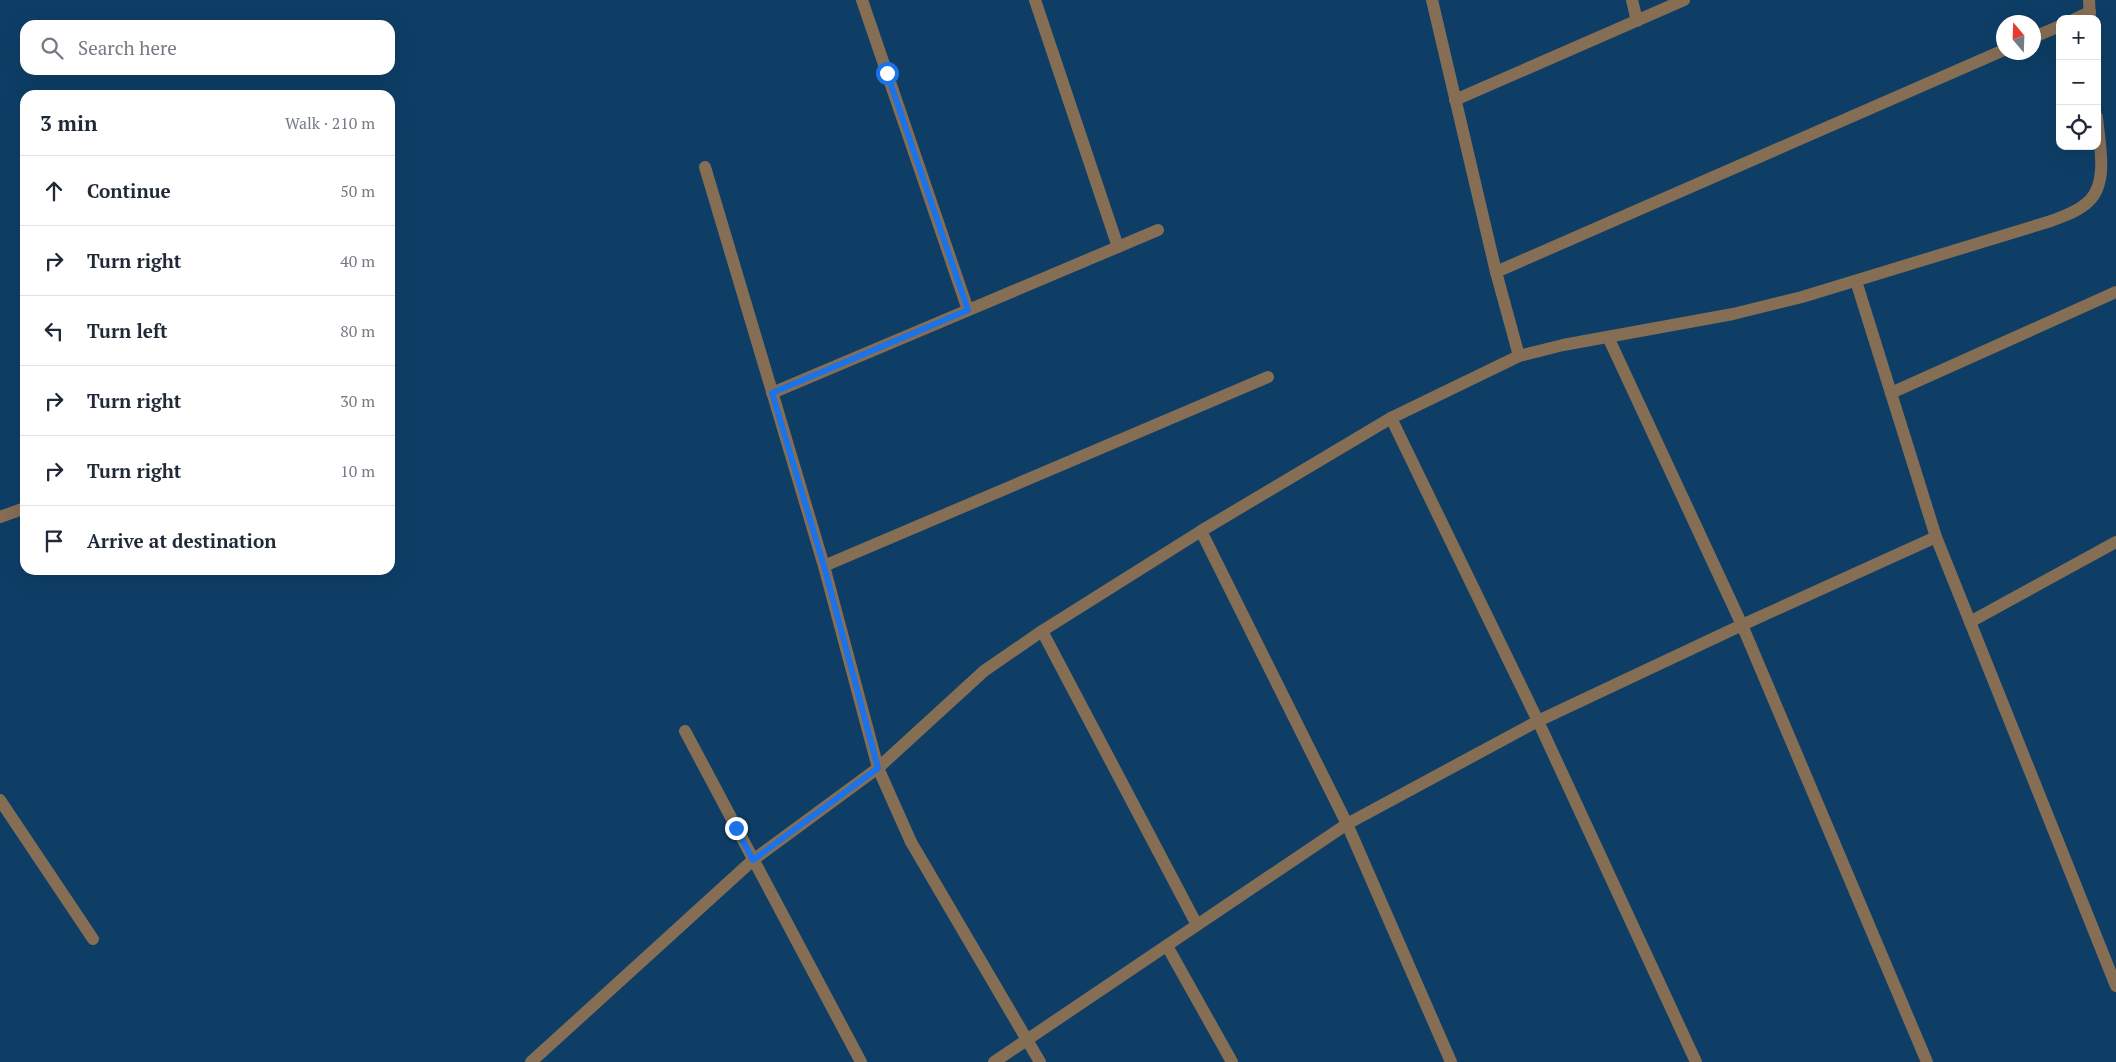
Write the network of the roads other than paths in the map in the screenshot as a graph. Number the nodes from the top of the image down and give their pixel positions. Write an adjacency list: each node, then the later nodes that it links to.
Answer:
1 (862, 0): 18 (street)
2 (1035, 0): 14 (street)
3 (1432, 0): 10 (street)
4 (1632, 0): 6 (street)
5 (1684, 0): 6 (street)
6 (1636, 21): 10 (street)
7 (2056, 28): 8 (street)
8 (2041, 34)
9 (1996, 53): 15 (street)
10 (1455, 100): 15 (street)
11 (2099, 150): 16 (street)
12 (705, 168): 22 (street)
13 (1158, 230): 14 (street)
14 (1118, 247): 18 (street)
15 (1496, 272): 20 (street)
16 (1856, 281): 19 (street); 23 (street)
17 (2116, 292): 23 (street)
18 (968, 310): 22 (street)
19 (1608, 337): 20 (street); 32 (street)
20 (1519, 356): 24 (street)
21 (1268, 378): 30 (street)
22 (772, 393): 30 (street)
23 (1891, 393): 28 (street)
24 (1391, 418): 27 (street); 34 (street)
25 (20, 510): 26 (street)
26 (0, 517)
27 (1201, 531): 33 (street); 38 (street)
28 (1936, 537): 31 (street); 32 (street)
29 (2116, 542): 31 (street)
30 (824, 566): 36 (street)
31 (1970, 622): 43 (street)
32 (1742, 625): 34 (street); 52 (street)
33 (1042, 631): 36 (street); 40 (street)
34 (1538, 721): 38 (street); 51 (street)
35 (684, 731): 39 (street)
36 (878, 768): 39 (street); 44 (street)
37 (0, 800): 41 (street)
38 (1347, 824): 40 (street); 50 (street)
39 (753, 860): 45 (street); 46 (street)
40 (1197, 926): 42 (street)
41 (93, 939)
42 (1167, 946): 44 (street); 49 (street)
43 (2116, 986)
44 (1027, 1040): 47 (street); 48 (street)
45 (531, 1062)
46 (861, 1062)
47 (994, 1062)
48 (1040, 1062)
49 (1232, 1062)
50 (1451, 1062)
51 (1696, 1062)
52 (1927, 1062)

